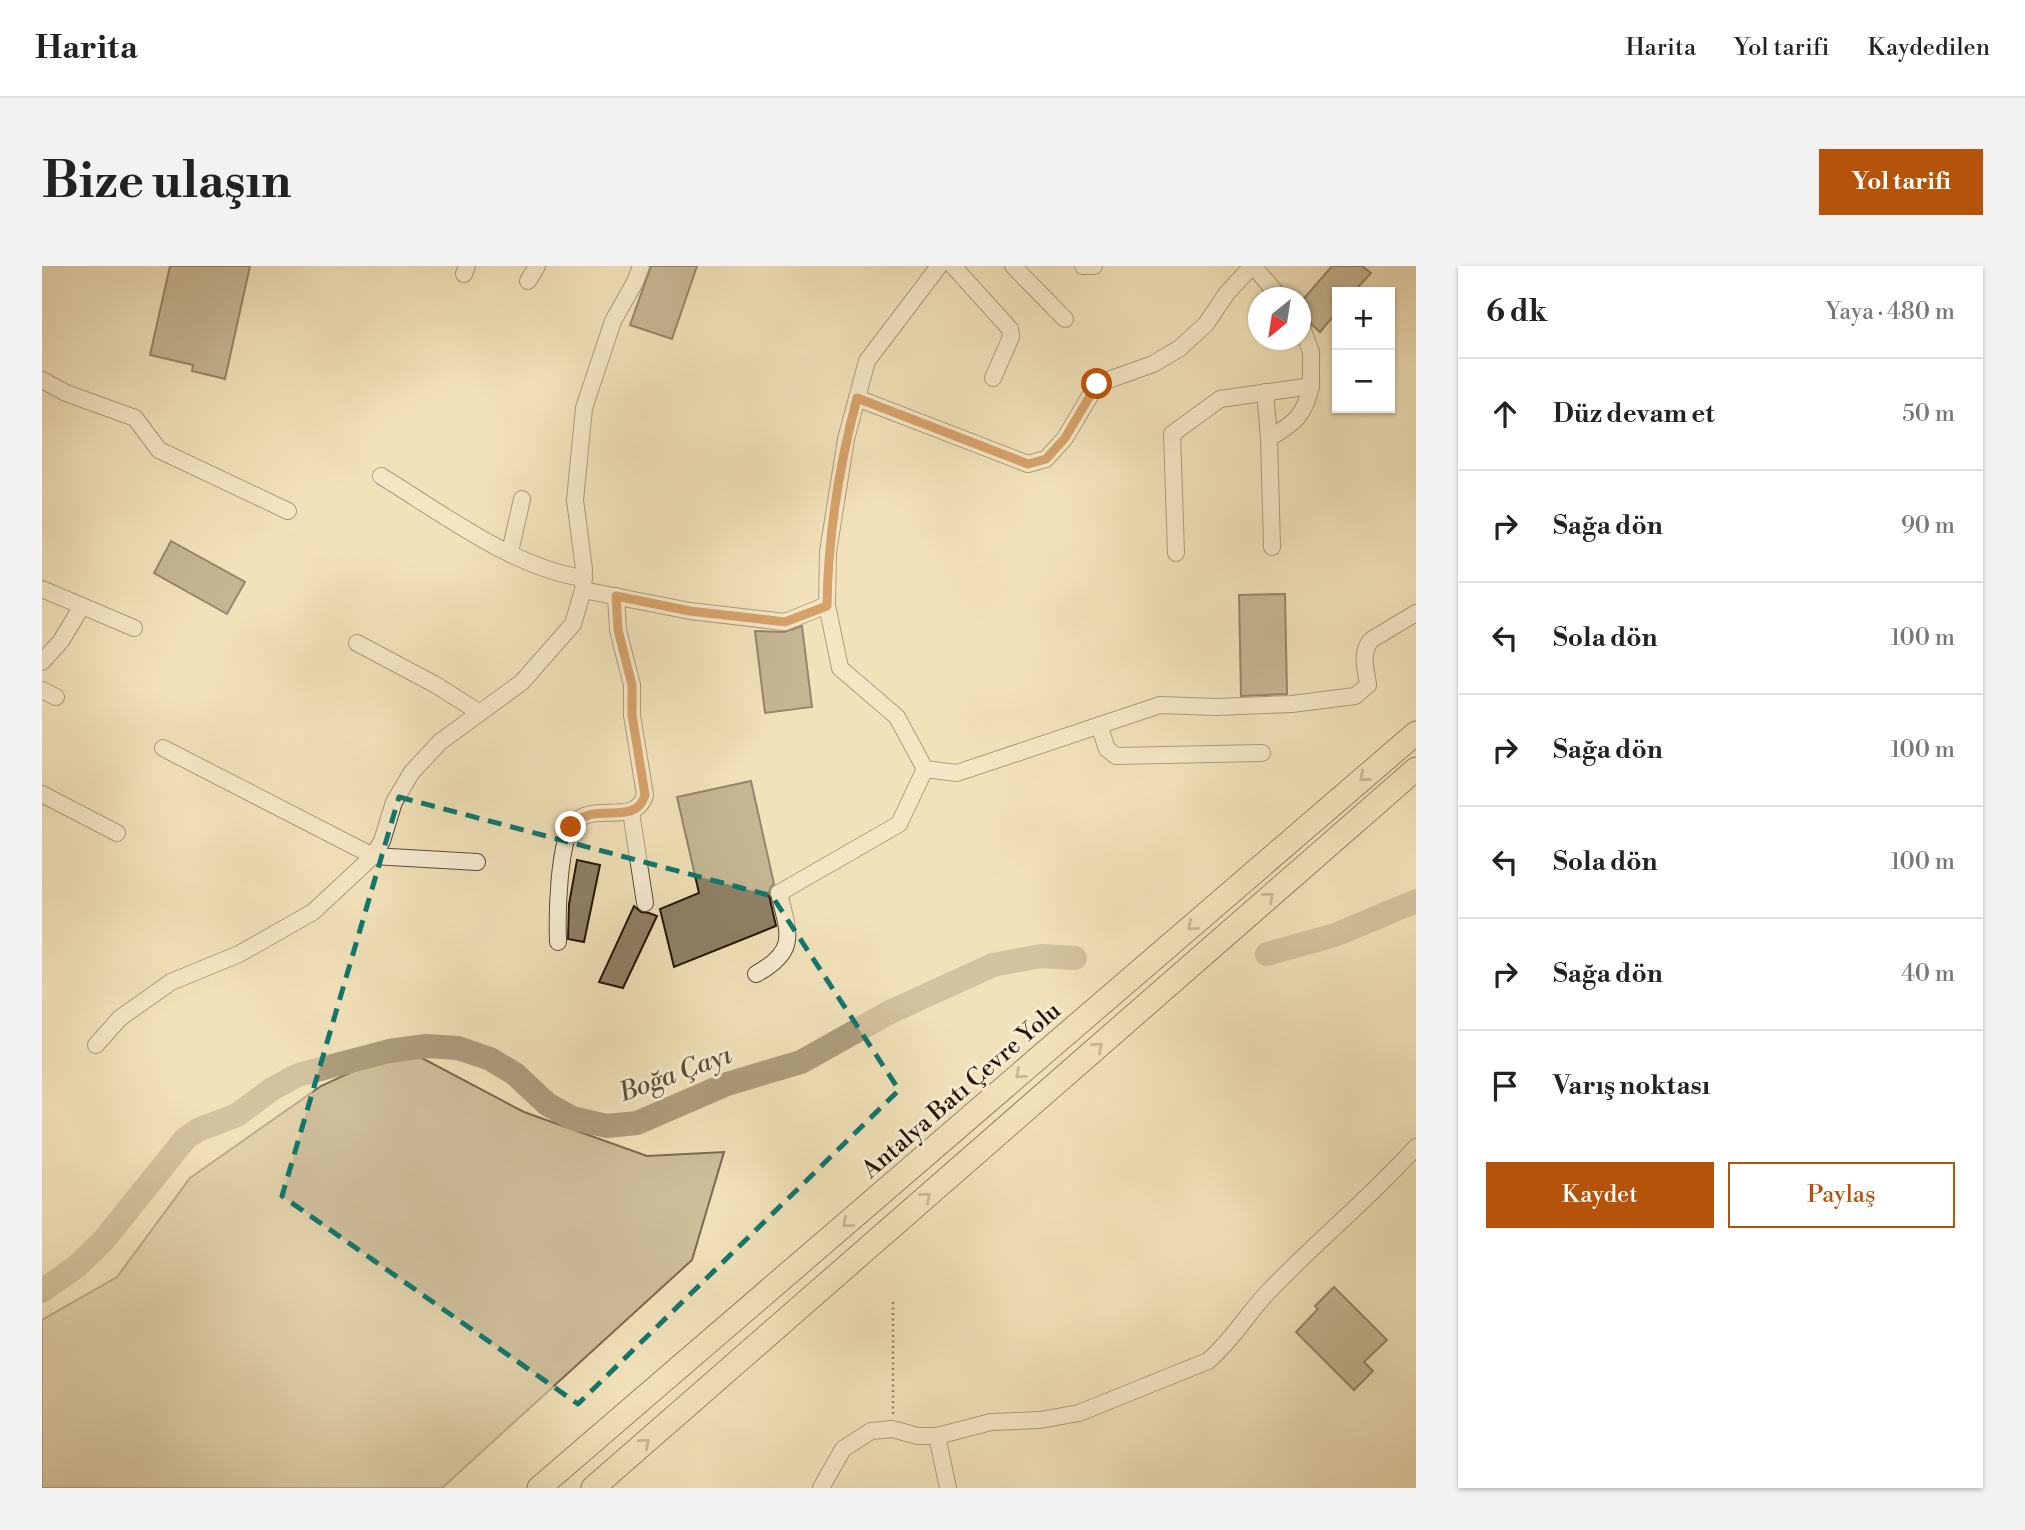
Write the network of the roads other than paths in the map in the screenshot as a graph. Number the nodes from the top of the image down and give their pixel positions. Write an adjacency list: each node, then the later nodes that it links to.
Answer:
1 (537, 266): 9 (street)
2 (641, 266): 25 (street)
3 (939, 266): 17 (street)
4 (953, 266): 13 (street)
5 (1013, 266): 11 (street)
6 (1083, 266): 7 (street)
7 (1094, 266)
8 (1253, 266): 10 (street); 17 (street)
9 (528, 281)
10 (1271, 287)
11 (1065, 319)
12 (1310, 350): 15 (street)
13 (993, 377)
14 (42, 380): 21 (street)
15 (1311, 386): 16 (street); 18 (street)
16 (1265, 392): 18 (street); 24 (street)
17 (857, 398): 29 (street)
18 (1269, 438): 22 (street)
19 (381, 476): 23 (street)
20 (522, 499): 23 (street)
21 (288, 511)
22 (1272, 547)
23 (510, 552): 25 (street)
24 (1176, 553)
25 (584, 584): 27 (street); 34 (street)
26 (42, 589): 28 (street)
27 (616, 596): 29 (street); 42 (street)
28 (82, 606): 31 (street); 33 (street)
29 (827, 606): 39 (street)
30 (1416, 613): 35 (street)
31 (134, 628)
32 (356, 643): 34 (street)
33 (42, 662)
34 (480, 713): 44 (street)
35 (1099, 725): 38 (street); 39 (street)
36 (1416, 733): 52 (highway, Antalya Batı Çevre Yolu, one-way to 52)
37 (163, 748): 44 (street)
38 (1262, 753)
39 (925, 769): 48 (street)
40 (1416, 769): 53 (highway, one-way to 40)
41 (42, 794): 43 (street)
42 (631, 812): 46 (street); 47 (street)
43 (117, 833)
44 (373, 856): 45 (street); 49 (street)
45 (477, 862)
46 (645, 903)
47 (558, 942)
48 (756, 974)
49 (96, 1045)
50 (1416, 1147): 51 (street)
51 (937, 1436): 54 (street); 55 (street)
52 (539, 1488)
53 (593, 1488)
54 (821, 1488)
55 (948, 1488)

